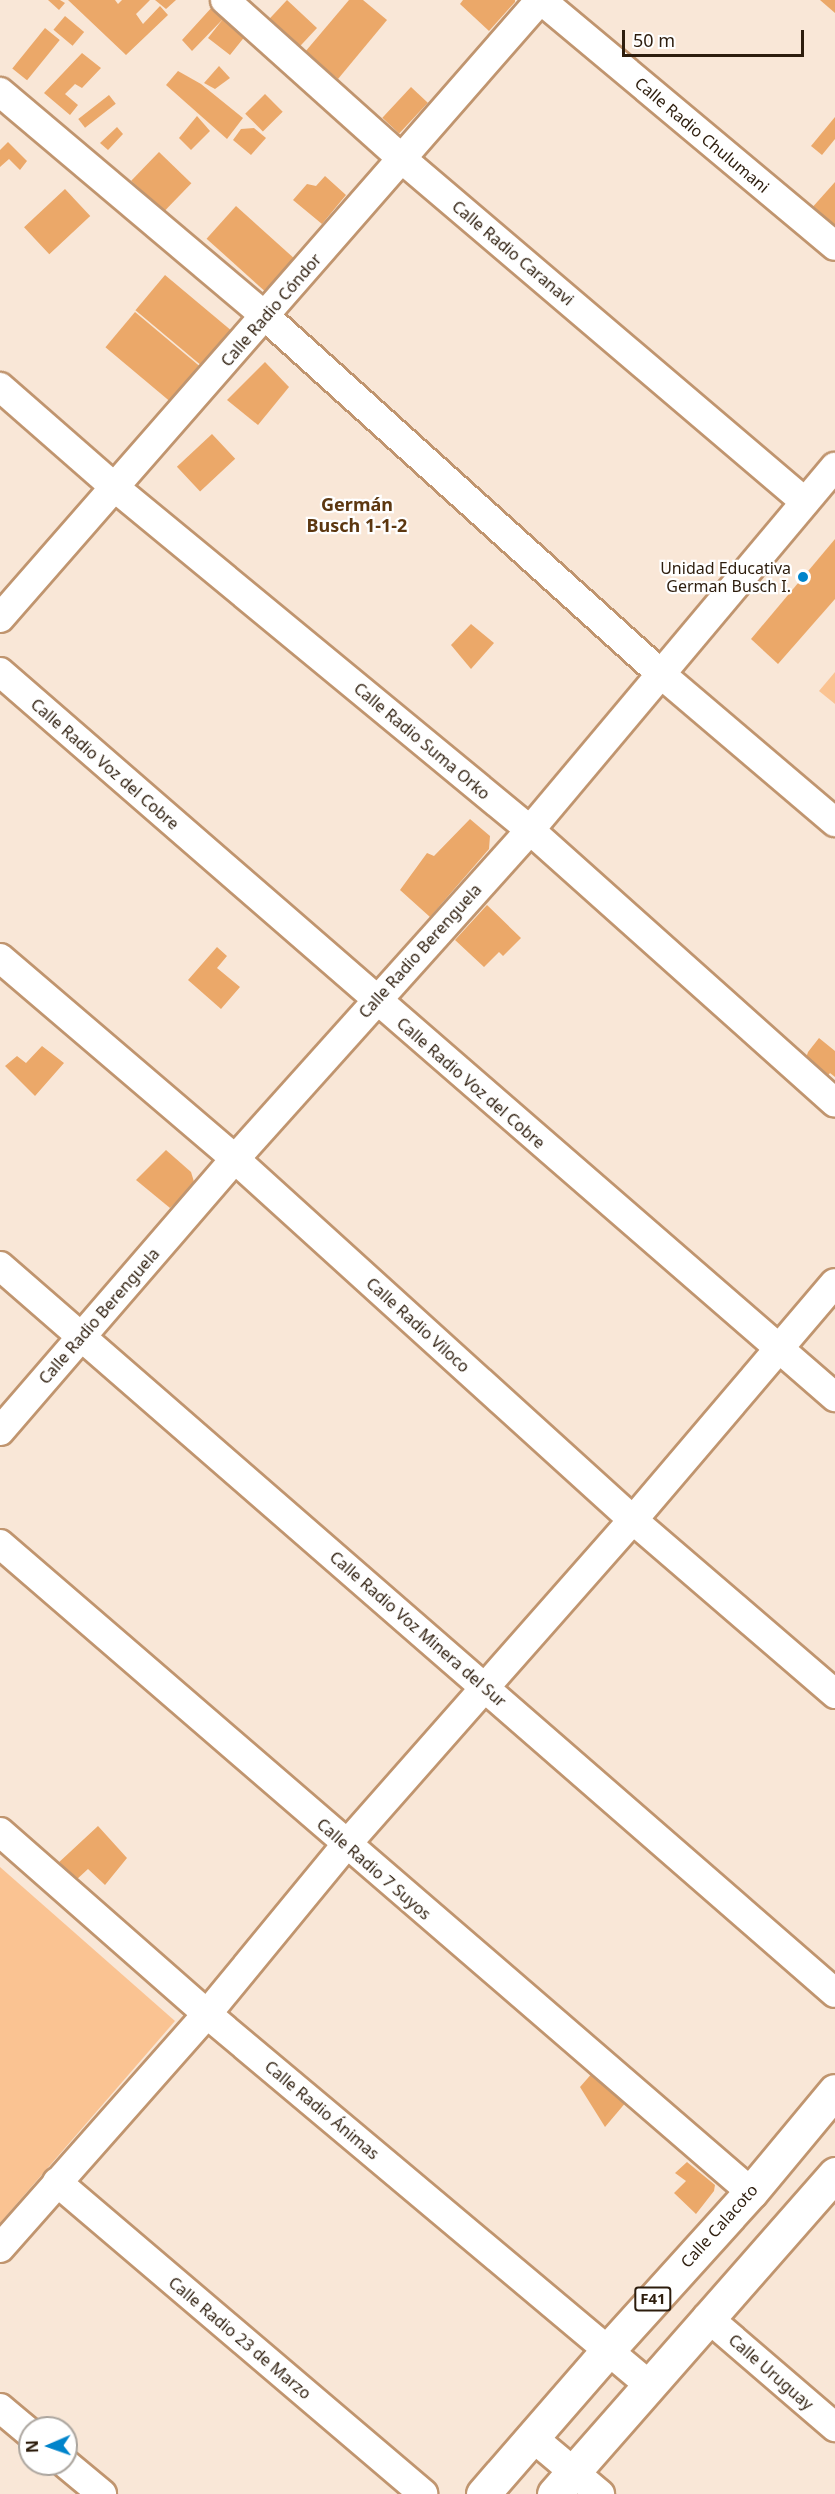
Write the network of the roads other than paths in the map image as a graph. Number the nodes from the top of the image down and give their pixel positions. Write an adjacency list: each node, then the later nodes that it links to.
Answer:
1 (225, 0): 4 (street, Calle Radio Caranavi)
2 (541, 0): 4 (street, Calle Radio Cóndor); 5 (street, Calle Radio Chulumani)
3 (0, 92): 6 (street)
4 (402, 159): 6 (street, Calle Radio Cóndor); 10 (street, Calle Radio Caranavi)
5 (835, 246)
6 (266, 317): 9 (street, Calle Radio Cóndor); 13 (street)
7 (0, 387): 9 (street, Calle Radio Suma Orko)
8 (835, 467): 10 (street, Calle Radio Berenguela)
9 (113, 486): 11 (street, Calle Radio Cóndor); 15 (street, Calle Radio Suma Orko)
10 (805, 502): 13 (street, Calle Radio Berenguela)
11 (0, 618)
12 (0, 672): 17 (street, Calle Radio Voz del Cobre)
13 (662, 675): 14 (street); 15 (street, Calle Radio Berenguela)
14 (835, 822)
15 (530, 830): 17 (street, Calle Radio Berenguela); 18 (street, Calle Radio Suma Orko)
16 (0, 958): 19 (street, Calle Radio Viloco)
17 (376, 1000): 19 (street, Calle Radio Berenguela); 23 (street, Calle Radio Voz del Cobre)
18 (835, 1103)
19 (235, 1159): 22 (street, Calle Radio Berenguela); 26 (street, Calle Radio Viloco)
20 (0, 1266): 22 (street, Calle Radio Voz Minera del Sur)
21 (835, 1283): 23 (street)
22 (81, 1336): 25 (street, Calle Radio Berenguela); 28 (street, Calle Radio Voz Minera del Sur)
23 (779, 1348): 24 (street, Calle Radio Voz del Cobre); 26 (street)
24 (835, 1397)
25 (0, 1431)
26 (633, 1520): 28 (street); 29 (street, Calle Radio Viloco)
27 (0, 1544): 31 (street, Calle Radio 7 Suyos)
28 (485, 1686): 31 (street); 32 (street, Calle Radio Voz Minera del Sur)
29 (835, 1694)
30 (0, 1832): 33 (street, Calle Radio Ánimas)
31 (346, 1845): 33 (street); 37 (street, Calle Radio 7 Suyos)
32 (835, 1993)
33 (207, 2014): 36 (street); 40 (street, Calle Radio Ánimas)
34 (831, 2103): 37 (main road, Calle Calacoto / F41)
35 (835, 2174): 39 (main road)
36 (57, 2182): 38 (street); 49 (street, Calle Radio 23 de Marzo)
37 (751, 2192): 40 (main road, Calle Calacoto / F41)
38 (0, 2248)
39 (707, 2317): 41 (main road); 44 (street, Calle Uruguay)
40 (608, 2350): 41 (street, Calle Radio Ánimas); 45 (main road, Calle Calacoto / F41)
41 (648, 2384): 47 (main road)
42 (0, 2408): 43 (street)
43 (18, 2423)
44 (835, 2427)
45 (532, 2437): 47 (street); 50 (main road, Calle Calacoto / F41)
46 (78, 2474): 48 (street)
47 (563, 2483): 51 (street)
48 (102, 2494)
49 (423, 2494)
50 (483, 2494)
51 (600, 2494)

